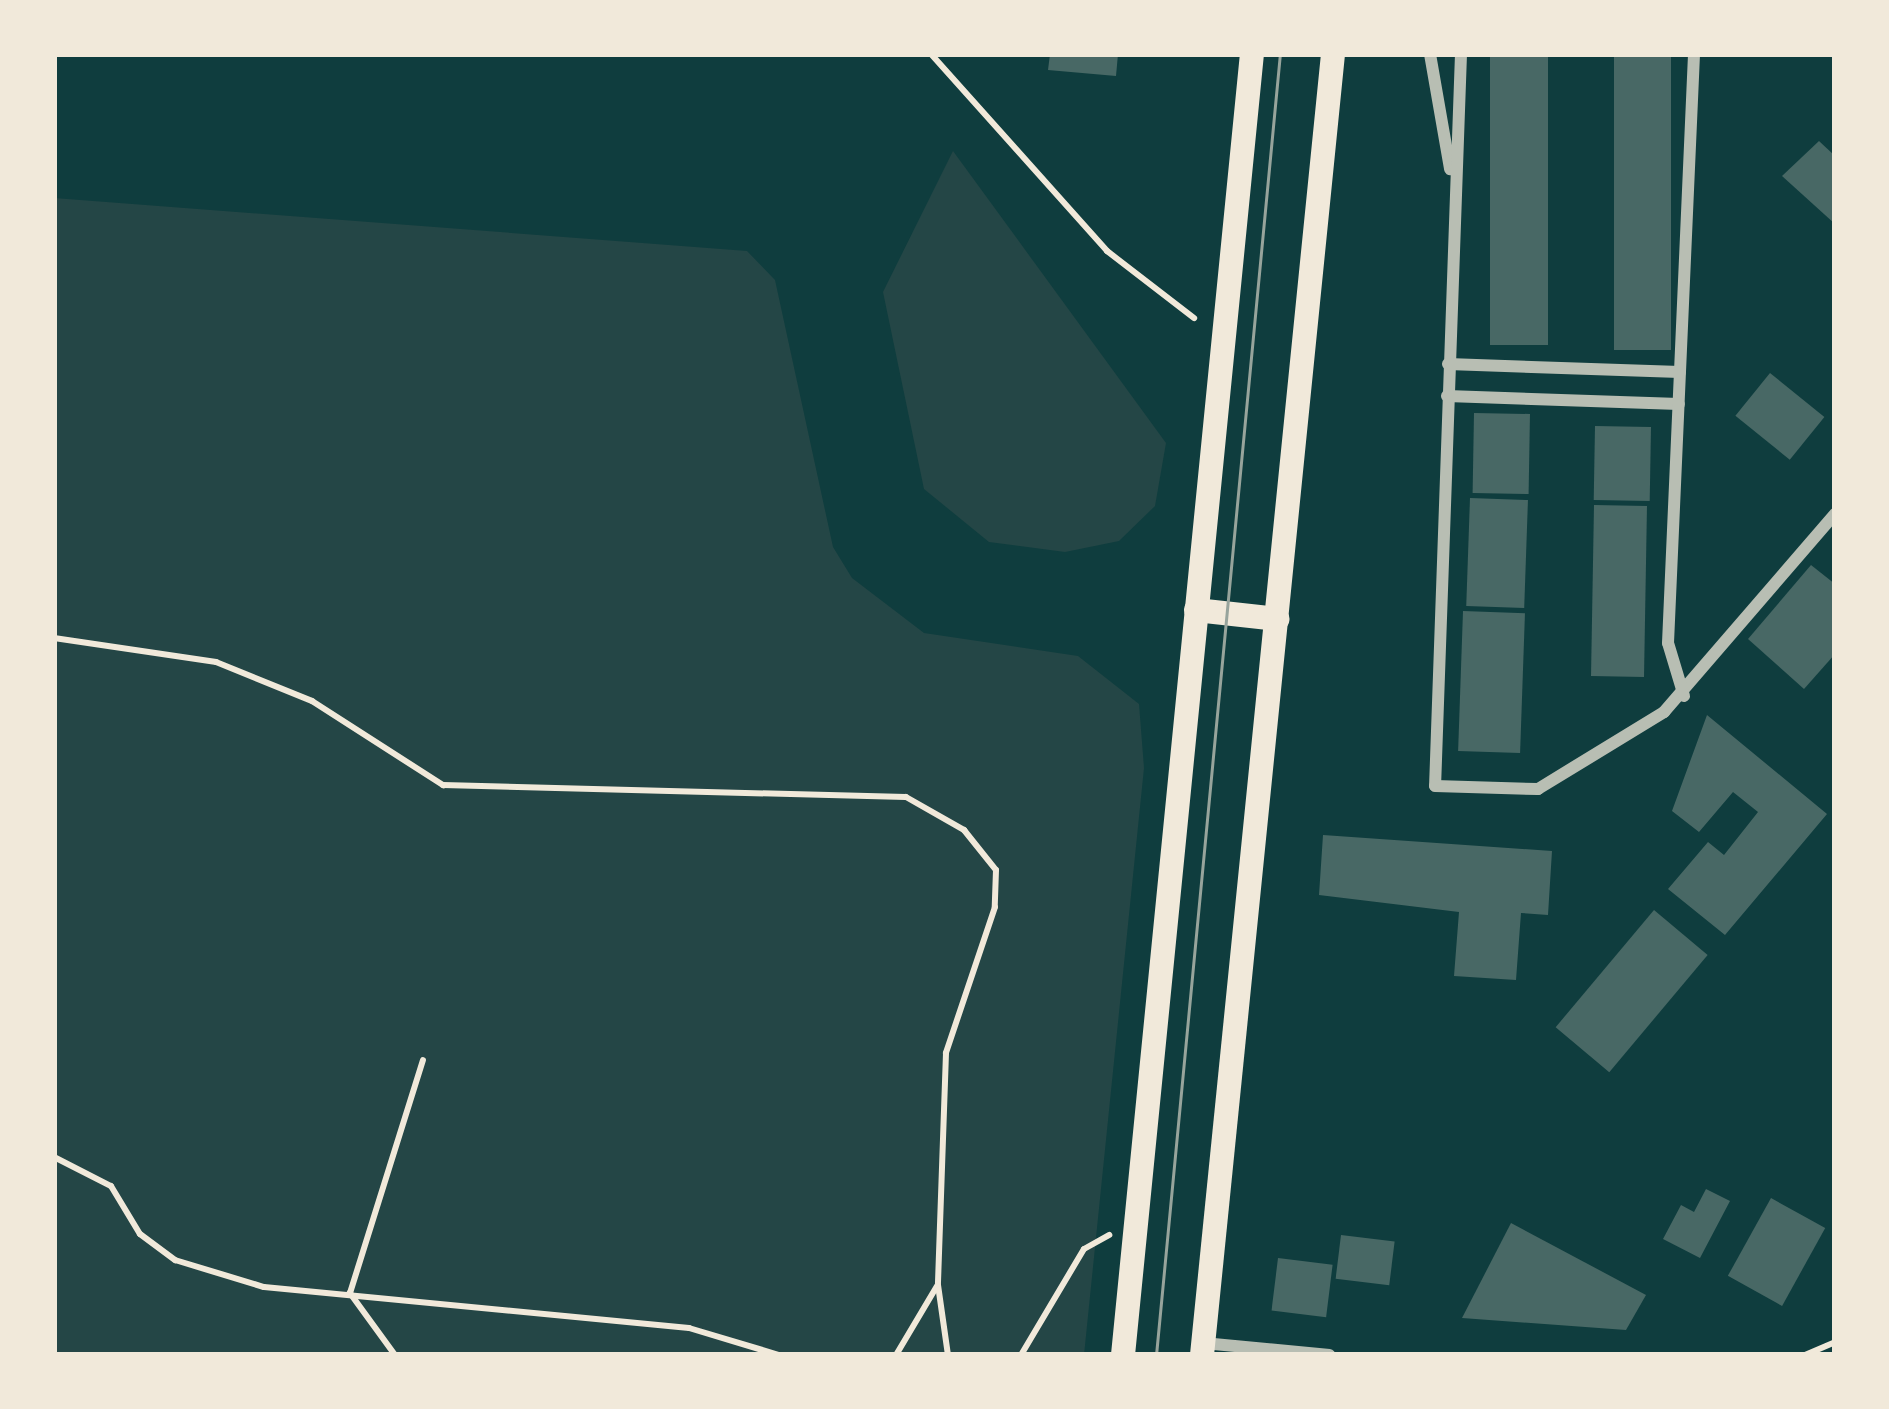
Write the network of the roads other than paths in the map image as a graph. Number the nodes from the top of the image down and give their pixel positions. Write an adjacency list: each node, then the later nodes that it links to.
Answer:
1 (1252, 54): 12 (main road)
2 (1333, 54): 13 (main road)
3 (1430, 54): 6 (street)
4 (1461, 54): 6 (street)
5 (1694, 54): 8 (street)
6 (1455, 194): 7 (street)
7 (1448, 364): 8 (street); 9 (street)
8 (1680, 372): 10 (street)
9 (1447, 396): 10 (street); 14 (street)
10 (1678, 404): 14 (street)
11 (1835, 514): 14 (street)
12 (1196, 610): 13 (main road); 16 (main road)
13 (1278, 619): 15 (main road)
14 (1684, 695)
15 (1202, 1349): 17 (street)
16 (1123, 1355)
17 (1329, 1355)

